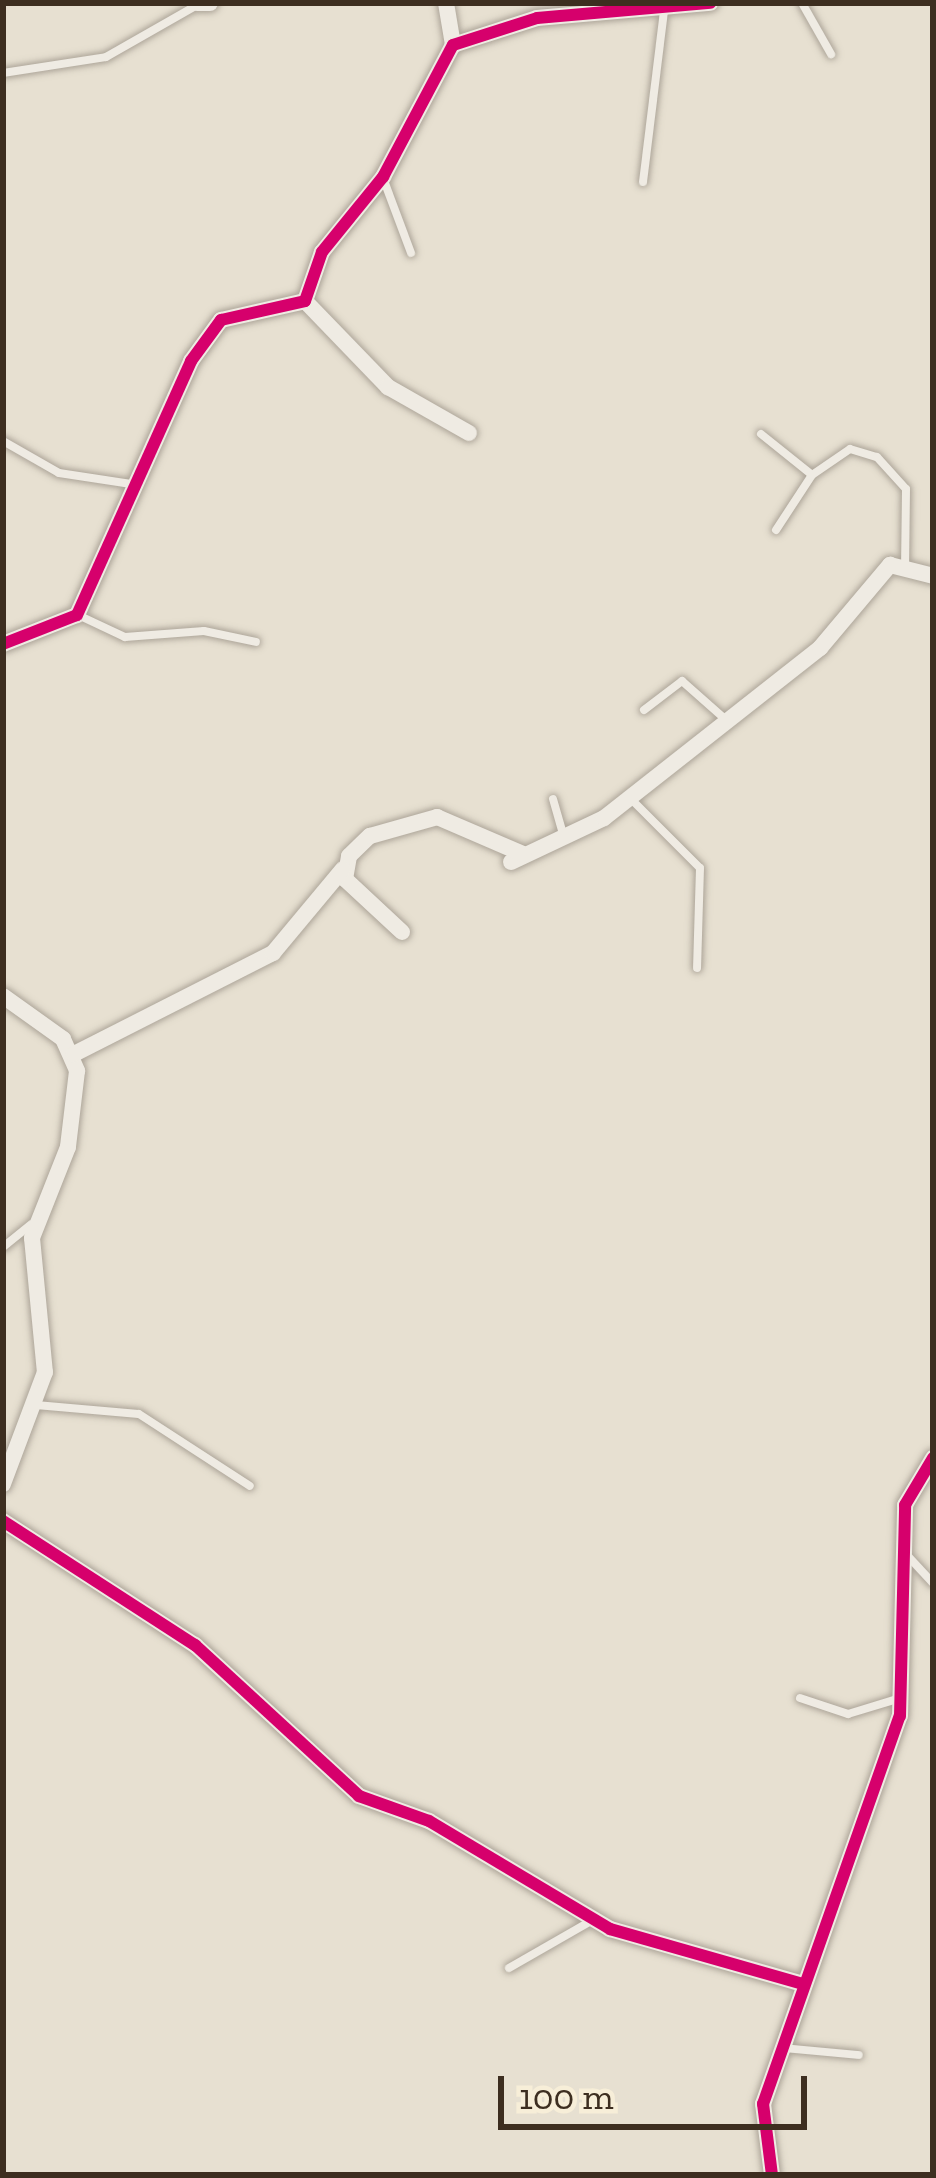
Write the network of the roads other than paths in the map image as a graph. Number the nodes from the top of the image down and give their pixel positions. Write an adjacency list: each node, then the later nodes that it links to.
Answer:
1 (210, 3): 5 (street)
2 (446, 3): 8 (street)
3 (710, 3): 6 (street)
4 (802, 3): 9 (lane)
5 (198, 4): 10 (lane)
6 (664, 9): 7 (street); 12 (lane)
7 (539, 10): 8 (street)
8 (453, 45): 11 (street)
9 (831, 54)
10 (3, 73)
11 (382, 176): 13 (lane); 14 (street)
12 (644, 182)
13 (411, 253)
14 (305, 301): 15 (street); 19 (street)
15 (469, 433)
16 (761, 434): 18 (lane)
17 (3, 441): 19 (lane)
18 (812, 475): 20 (lane); 21 (lane)
19 (131, 484): 23 (street)
20 (776, 530)
21 (905, 566): 22 (street); 27 (street)
22 (933, 576)
23 (77, 615): 24 (lane); 25 (street)
24 (256, 642)
25 (3, 644)
26 (644, 710): 27 (lane)
27 (726, 721): 28 (street)
28 (629, 797): 30 (street); 33 (lane)
29 (553, 799): 30 (lane)
30 (563, 837): 31 (street)
31 (343, 869): 32 (street); 35 (street)
32 (402, 932)
33 (697, 968)
34 (3, 996): 35 (street)
35 (74, 1054): 36 (street)
36 (36, 1219): 37 (lane); 38 (street)
37 (3, 1247)
38 (35, 1405): 40 (street); 41 (lane)
39 (933, 1458): 43 (street)
40 (3, 1484)
41 (250, 1486)
42 (3, 1521): 47 (street)
43 (904, 1552): 44 (lane); 45 (street)
44 (933, 1583)
45 (904, 1696): 46 (lane); 49 (street)
46 (800, 1698)
47 (592, 1920): 48 (lane); 49 (street)
48 (509, 1968)
49 (802, 1984): 50 (street)
50 (781, 2048): 51 (lane); 52 (street)
51 (859, 2055)
52 (772, 2175)

